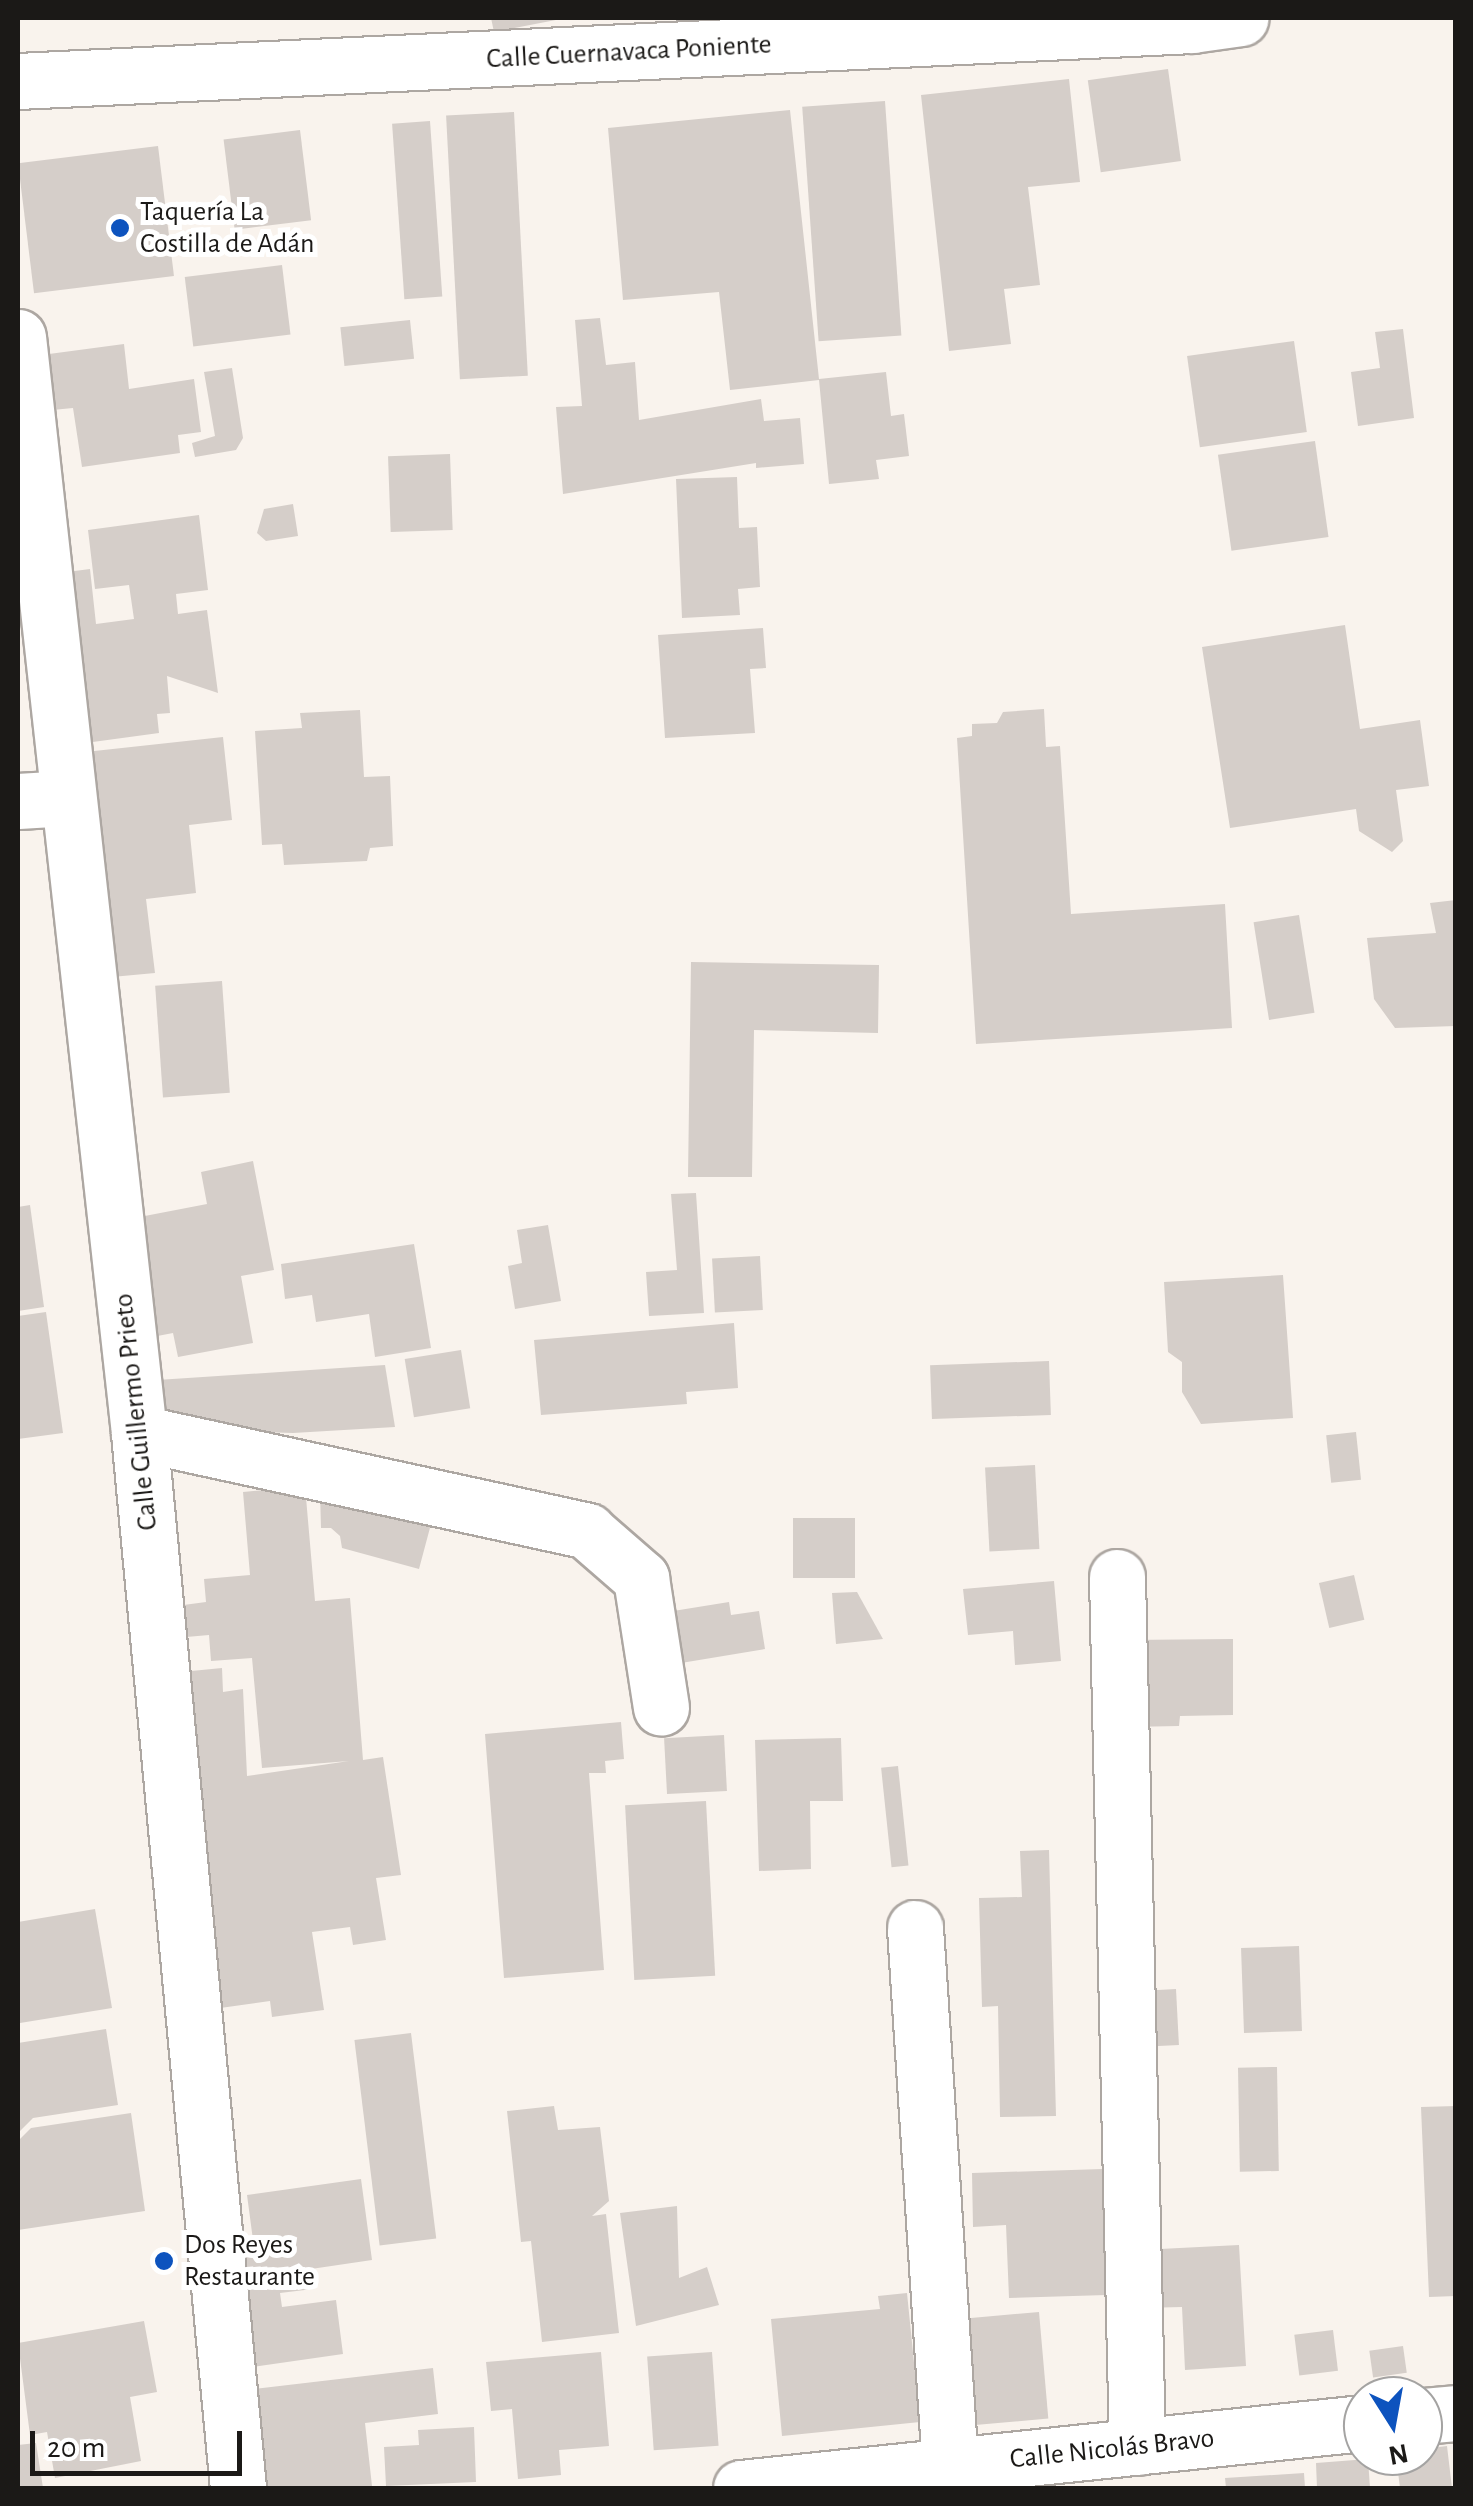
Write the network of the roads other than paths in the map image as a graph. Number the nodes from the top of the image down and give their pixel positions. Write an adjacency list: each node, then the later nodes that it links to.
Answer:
1 (1240, 18): 2 (street, Calle Cuernavaca Poniente)
2 (18, 82)
3 (18, 337): 4 (street, Calle Guillermo Prieto)
4 (43, 799): 5 (street, Calle Guillermo Prieto)
5 (139, 1433): 7 (street); 12 (street, Calle Guillermo Prieto)
6 (1118, 1577): 10 (street)
7 (661, 1706)
8 (915, 1928): 11 (street)
9 (1343, 2425): 10 (street, Calle Nicolás Bravo)
10 (1137, 2447): 11 (street, Calle Nicolás Bravo)
11 (950, 2466): 13 (street, Calle Nicolás Bravo)
12 (238, 2488)
13 (742, 2488)

